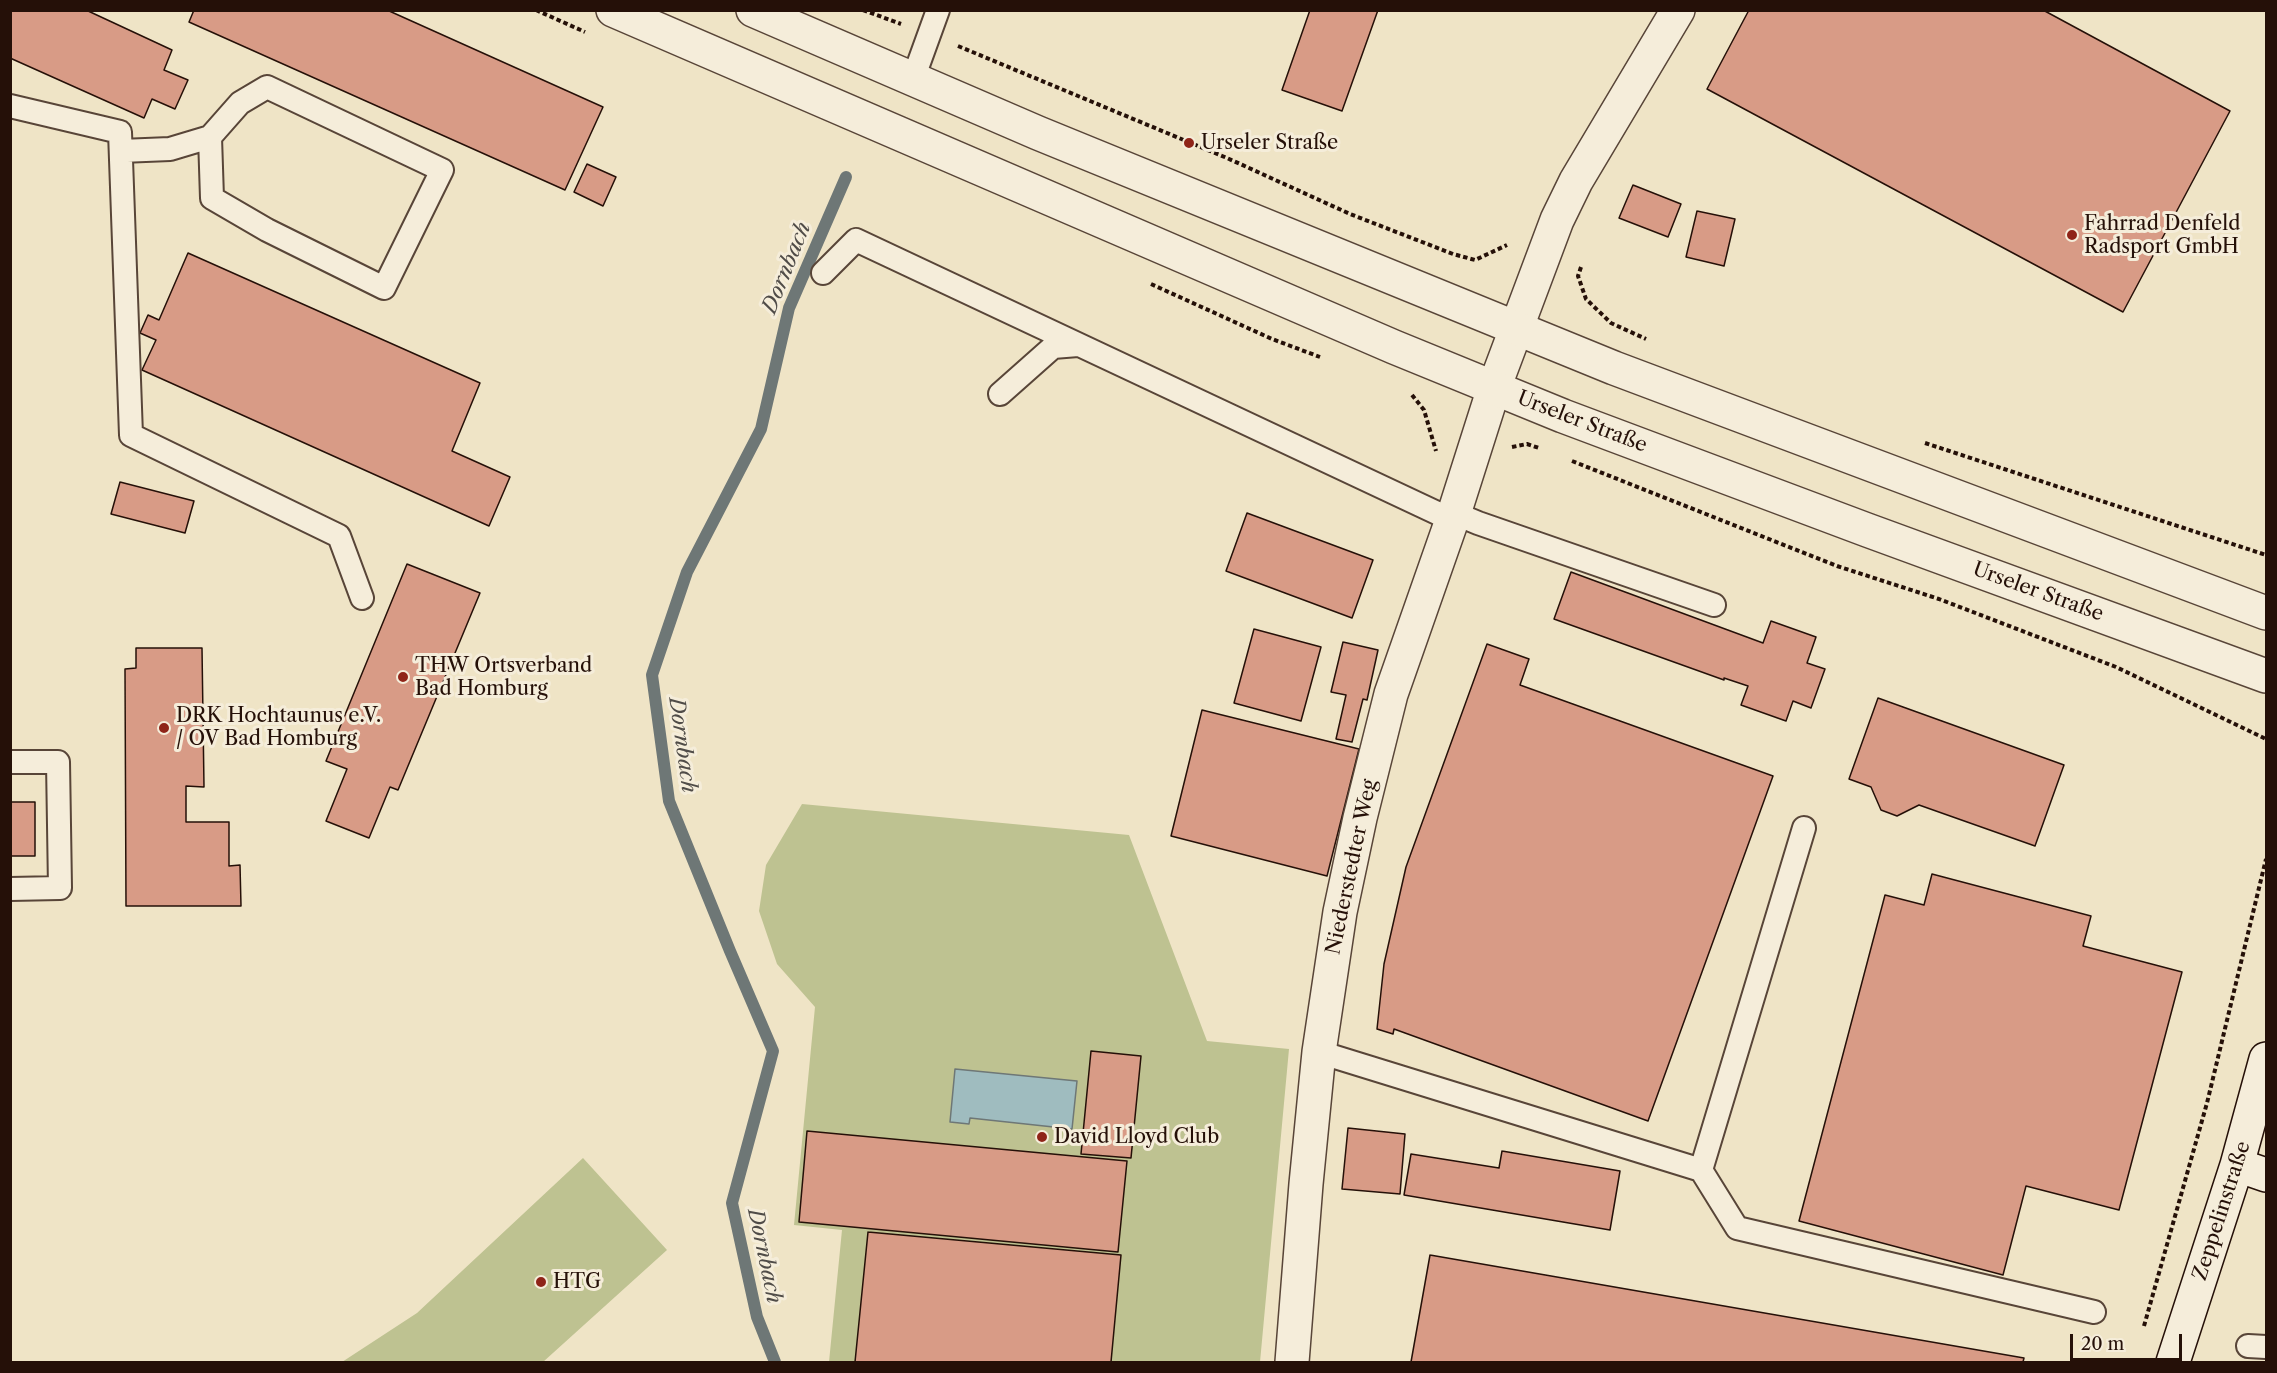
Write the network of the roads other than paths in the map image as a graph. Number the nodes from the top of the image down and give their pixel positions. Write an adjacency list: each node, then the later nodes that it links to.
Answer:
1 (613, 10): 13 (street, Urseler Straße)
2 (753, 10): 5 (street)
3 (938, 10): 6 (lane)
4 (1668, 14): 11 (street, Niederstedter Weg)
5 (806, 23): 6 (street)
6 (913, 79): 11 (street)
7 (10, 106): 9 (lane)
8 (210, 137): 8 (lane); 9 (lane)
9 (121, 151): 16 (lane)
10 (823, 273): 12 (lane)
11 (1516, 329): 13 (street, Niederstedter Weg); 18 (street)
12 (1078, 345): 14 (lane); 15 (lane)
13 (1494, 387): 15 (street, Niederstedter Weg); 19 (street, Urseler Straße)
14 (1000, 394)
15 (1453, 517): 17 (lane); 23 (street, Niederstedter Weg)
16 (363, 598)
17 (1714, 605)
18 (2266, 613)
19 (2266, 676)
20 (10, 762): 22 (lane)
21 (1804, 828): 26 (lane)
22 (10, 889)
23 (1319, 1052): 26 (lane); 29 (street, Niederstedter Weg)
24 (2266, 1059): 25 (street, Zeppelinstraße)
25 (2262, 1102): 27 (street, Zeppelinstraße)
26 (1701, 1170): 28 (lane)
27 (2252, 1170): 30 (street, Zeppelinstraße)
28 (2094, 1312)
29 (1292, 1362)
30 (2173, 1362)

